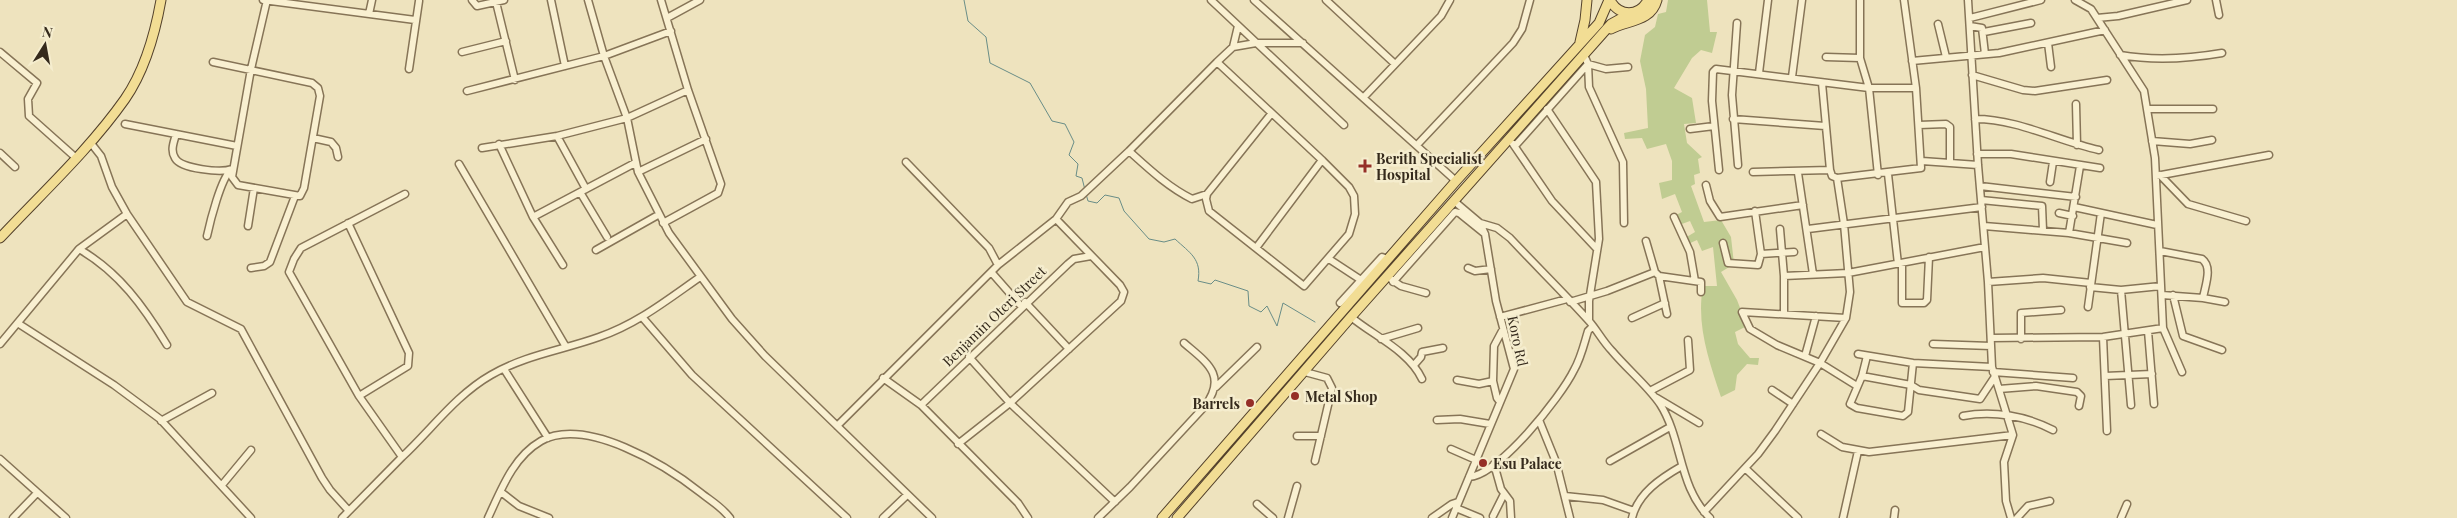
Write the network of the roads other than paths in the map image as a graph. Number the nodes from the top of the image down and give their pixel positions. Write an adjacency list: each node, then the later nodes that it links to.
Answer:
1 (161, 0): 105 (main road)
2 (265, 0): 31 (street); 71 (street)
3 (372, 0): 31 (street)
4 (472, 0): 29 (street)
5 (504, 0): 29 (street)
6 (551, 0): 68 (street)
7 (588, 0): 59 (street)
8 (661, 0): 33 (street)
9 (700, 0): 33 (street)
10 (1211, 0): 40 (street)
11 (1254, 0): 48 (street)
12 (1326, 0): 66 (street)
13 (1450, 0): 66 (street)
14 (1530, 0): 108 (street)
15 (1587, 0): 50 (main road)
16 (1610, 0): 30 (main road); 50 (main road)
17 (1648, 0): 30 (main road)
18 (1657, 0): 44 (main road)
19 (1768, 0): 74 (street)
20 (1802, 0): 76 (street)
21 (1860, 0): 62 (street)
22 (1904, 0): 63 (street)
23 (1968, 0): 34 (street)
24 (2041, 0): 34 (street)
25 (2075, 0): 35 (street)
26 (2187, 0): 35 (street)
27 (2216, 0): 32 (street)
28 (419, 1): 36 (street)
29 (496, 2): 46 (street)
30 (1631, 13): 44 (main road)
31 (369, 14): 36 (street)
32 (2219, 15)
33 (667, 18): 42 (street)
34 (1970, 18): 41 (street)
35 (2097, 18): 43 (street)
36 (416, 20): 72 (street)
37 (1737, 22): 73 (street)
38 (2031, 23): 45 (street)
39 (1938, 24): 61 (street)
40 (1238, 26): 47 (street); 51 (street)
41 (1970, 26): 45 (street); 57 (street)
42 (670, 30): 59 (street); 82 (street)
43 (2105, 30): 49 (street); 58 (street)
44 (1604, 32): 56 (main road)
45 (1984, 32): 55 (street)
46 (506, 41): 53 (street); 77 (street)
47 (1256, 42): 48 (street); 51 (street); 94 (street)
48 (1303, 43): 84 (street)
49 (2048, 43): 55 (street); 70 (street)
50 (1579, 44): 141 (main road)
51 (1233, 47): 65 (street)
52 (0, 52): 117 (street)
53 (462, 52)
54 (2222, 53): 58 (street)
55 (1985, 54): 57 (street)
56 (1584, 55): 67 (street); 106 (main road)
57 (1972, 55): 61 (street); 75 (street)
58 (2120, 55): 87 (street)
59 (604, 56): 68 (street); 90 (street)
60 (1826, 57): 62 (street)
61 (1946, 57): 63 (street)
62 (1860, 58): 80 (street)
63 (1912, 61): 81 (street)
64 (213, 62): 71 (street)
65 (1217, 62): 89 (street); 113 (street)
66 (1395, 64): 84 (street)
67 (1588, 64): 69 (street); 86 (street); 172 (street)
68 (565, 66): 77 (street)
69 (1628, 67)
70 (2050, 67)
71 (251, 69): 101 (street); 110 (street)
72 (410, 69)
73 (1733, 70): 74 (street); 92 (street); 96 (street)
74 (1759, 73): 76 (street)
75 (1972, 75): 78 (street); 91 (street)
76 (1792, 77): 79 (street)
77 (515, 80): 83 (street)
78 (2107, 80)
79 (1822, 82): 80 (street); 97 (street)
80 (1869, 88): 81 (street); 138 (street)
81 (1916, 88): 95 (street)
82 (688, 90): 90 (street); 102 (street)
83 (467, 92)
84 (1364, 97): 108 (street)
85 (2076, 104): 109 (street)
86 (1547, 109): 106 (street); 193 (street)
87 (2147, 109): 88 (street); 104 (street)
88 (2213, 109)
89 (1271, 114): 119 (street); 148 (street)
90 (627, 118): 100 (street); 123 (street)
91 (1975, 119): 109 (street); 115 (street)
92 (1733, 120): 97 (street); 126 (street)
93 (125, 124): 99 (street)
94 (1344, 124)
95 (1919, 125): 120 (street); 124 (street)
96 (1714, 126): 98 (street); 132 (street)
97 (1825, 126): 133 (street)
98 (1690, 129)
99 (176, 134): 110 (street); 131 (street)
100 (557, 136): 107 (street); 146 (street)
101 (313, 138): 118 (street); 149 (street)
102 (706, 139): 134 (street); 169 (street)
103 (2212, 140): 104 (street)
104 (2152, 141): 139 (street)
105 (90, 142): 117 (main road); 160 (street)
106 (1512, 142): 152 (main road); 193 (street)
107 (499, 144): 111 (street); 164 (street)
108 (1417, 145): 141 (street)
109 (2077, 145): 112 (street)
110 (237, 146): 131 (street)
111 (482, 148)
112 (2099, 150)
113 (1129, 151): 151 (street); 167 (street)
114 (0, 153): 129 (street)
115 (1977, 154): 122 (street); 127 (street)
116 (2268, 155): 139 (street)
117 (75, 157): 183 (main road)
118 (338, 157)
119 (1322, 160): 190 (street); 200 (street)
120 (1922, 161): 124 (street); 137 (street)
121 (906, 162): 204 (street)
122 (2053, 162): 128 (street); 142 (street)
123 (635, 163): 134 (street); 146 (street)
124 (1950, 163): 127 (street)
125 (459, 164): 258 (street)
126 (1738, 165)
127 (1978, 165): 144 (street)
128 (2080, 166): 130 (street); 150 (street)
129 (15, 167)
130 (2100, 168)
131 (232, 169): 145 (street); 182 (street)
132 (1719, 170)
133 (1830, 170): 136 (street); 140 (street)
134 (638, 172): 161 (street)
135 (1753, 172): 136 (street)
136 (1798, 173): 154 (street)
137 (1888, 174): 138 (street); 166 (street)
138 (1878, 175): 140 (street)
139 (2158, 175): 168 (street); 174 (street)
140 (1837, 178): 173 (street)
141 (1456, 182): 201 (main road)
142 (2050, 182)
143 (1706, 185): 157 (street)
144 (1980, 186): 150 (street); 153 (street)
145 (254, 188): 149 (street); 175 (street)
146 (583, 190): 164 (street); 185 (street)
147 (405, 194): 171 (street)
148 (1207, 194): 151 (street); 156 (street)
149 (295, 196): 205 (street)
150 (2076, 197): 155 (street)
151 (1192, 199): 156 (street)
152 (1454, 201): 165 (main road); 170 (street, Koro Rd)
153 (1982, 204): 166 (street); 176 (street); 179 (street)
154 (1803, 205): 157 (street); 178 (street)
155 (2074, 207): 158 (street); 163 (street)
156 (1208, 211): 190 (street)
157 (1756, 212): 197 (street)
158 (2101, 212): 174 (street); 184 (street)
159 (2059, 213): 163 (street)
160 (127, 214): 191 (street); 341 (street)
161 (658, 215): 169 (street); 185 (street)
162 (1674, 216): 216 (street)
163 (2073, 216): 180 (street)
164 (533, 217): 203 (street)
165 (1443, 219): 181 (street); 214 (main road)
166 (1893, 219): 173 (street); 202 (street)
167 (1056, 220): 198 (street); 204 (street)
168 (2246, 221)
169 (663, 223): 212 (street)
170 (1480, 223): 181 (street, Koro Rd); 227 (street)
171 (348, 224): 290 (street); 290 (street)
172 (1624, 224)
173 (1844, 224): 178 (street); 209 (street)
174 (2157, 225): 194 (street)
175 (248, 226)
176 (1984, 226): 179 (street); 189 (street)
177 (1780, 229): 196 (street)
178 (1808, 229): 211 (street)
179 (2043, 230): 180 (street)
180 (2069, 233): 184 (street)
181 (1484, 234): 207 (street, Koro Rd)
182 (207, 236)
183 (0, 238)
184 (2097, 238): 188 (street); 218 (street)
185 (608, 240): 192 (street)
186 (1646, 241): 210 (street)
187 (1723, 243): 197 (street)
188 (2127, 243)
189 (1986, 247): 199 (street); 217 (street)
190 (1256, 248): 200 (street)
191 (79, 249): 242 (street); 257 (street)
192 (596, 250)
193 (1597, 250): 225 (street)
194 (2160, 250): 219 (street); 226 (street)
195 (1794, 252): 196 (street)
196 (1782, 253): 197 (street); 213 (street)
197 (1761, 254)
198 (1091, 256): 231 (street, Benjamin Oteri Street); 261 (street)
199 (1929, 257): 202 (street); 202 (street)
200 (1328, 259): 215 (street)
201 (1388, 259): 215 (street); 357 (main road)
202 (1900, 263): 209 (street)
203 (563, 265)
204 (998, 265): 208 (street)
205 (251, 268)
206 (1468, 268): 207 (street)
207 (1491, 269): 238 (street, Koro Rd)
208 (992, 273): 231 (street); 278 (street)
209 (1848, 273): 211 (street); 241 (street)
210 (1657, 274): 216 (street); 225 (street); 230 (street)
211 (1813, 274): 213 (street)
212 (700, 276): 239 (street); 306 (street)
213 (1784, 276): 235 (street)
214 (1390, 279): 222 (street); 237 (main road)
215 (1361, 280): 229 (street)
216 (1695, 281): 221 (street)
217 (1988, 282): 218 (street); 253 (street)
218 (2090, 285): 220 (street); 232 (street)
219 (2162, 286): 220 (street); 223 (street)
220 (2121, 290): 248 (street)
221 (1701, 292)
222 (1426, 293)
223 (2162, 295): 224 (street); 245 (street)
224 (2173, 295): 226 (street); 262 (street)
225 (1590, 297): 227 (street); 243 (street)
226 (2203, 298): 228 (street)
227 (1568, 300): 238 (street); 243 (street)
228 (2224, 302)
229 (1340, 303)
230 (1664, 303): 234 (street); 240 (street)
231 (1023, 304): 261 (street); 266 (street, Benjamin Oteri Street)
232 (2088, 307)
233 (2061, 310): 251 (street)
234 (1667, 314)
235 (1784, 314): 236 (street); 264 (street)
236 (1816, 316): 241 (street); 264 (street)
237 (1351, 317): 250 (street); 271 (main road)
238 (1500, 317): 246 (street, Koro Rd)
239 (643, 318): 258 (street); 352 (street)
240 (1632, 318)
241 (1846, 318): 267 (street)
242 (19, 324): 255 (street); 303 (street)
243 (1591, 324): 288 (street); 302 (street)
244 (1418, 328): 250 (street)
245 (2163, 328): 247 (street); 273 (street)
246 (1502, 331): 282 (street); 292 (street, Koro Rd)
247 (2148, 331): 248 (street); 274 (street)
248 (2125, 334): 249 (street); 275 (street)
249 (2104, 337): 251 (street); 277 (street)
250 (1380, 339): 269 (street)
251 (2021, 339): 253 (street)
252 (1688, 340): 288 (street)
253 (1991, 342): 256 (street); 272 (street)
254 (1184, 343): 285 (street)
255 (0, 344)
256 (1933, 344)
257 (167, 345)
258 (566, 347): 270 (street)
259 (1257, 347): 285 (street)
260 (1443, 348): 269 (street)
261 (1069, 349): 293 (street)
262 (2222, 350)
263 (1858, 354): 265 (street)
264 (1804, 356): 267 (street)
265 (1867, 356): 268 (street); 276 (street)
266 (969, 357): 293 (street); 296 (street, Benjamin Oteri Street)
267 (1820, 363): 284 (street); 294 (street)
268 (1913, 363): 272 (street); 283 (street)
269 (1414, 365): 280 (street)
270 (504, 369): 314 (street); 319 (street)
271 (1304, 372): 313 (street); 358 (main road)
272 (1993, 372): 279 (street); 283 (street); 286 (street)
273 (2182, 372)
274 (2152, 374): 275 (street); 295 (street)
275 (2129, 375): 277 (street); 297 (street)
276 (1862, 376): 283 (street); 284 (street)
277 (2105, 376): 309 (street)
278 (883, 378): 296 (street); 306 (street)
279 (2073, 378)
280 (1422, 379)
281 (1457, 380): 282 (street)
282 (1493, 381): 292 (street)
283 (1911, 385): 284 (street)
284 (1857, 386)
285 (1216, 387): 336 (street)
286 (1999, 389): 298 (street); 300 (street)
287 (1772, 390): 294 (street)
288 (1650, 391): 291 (street)
289 (212, 393): 303 (street)
290 (359, 396): 319 (street)
291 (1656, 398): 304 (street); 307 (street)
292 (1500, 402): 305 (street, Koro Rd)
293 (1010, 403): 315 (street); 336 (street)
294 (1793, 404): 326 (street)
295 (2154, 404)
296 (921, 405): 315 (street)
297 (2131, 405)
298 (2079, 406)
299 (1963, 416): 300 (street)
300 (2007, 416): 308 (street); 311 (street)
301 (1437, 420): 305 (street)
302 (1539, 420): 324 (street); 334 (street)
303 (161, 421): 328 (street)
304 (1699, 423)
305 (1490, 424): 321 (street, Koro Rd)
306 (837, 426): 333 (street)
307 (1670, 427): 323 (street); 325 (street)
308 (2053, 430)
309 (2107, 431)
310 (1821, 434): 318 (street)
311 (2013, 434): 318 (street); 370 (street)
312 (1296, 436): 313 (street)
313 (1320, 436): 322 (street)
314 (548, 438): 330 (street); 351 (street)
315 (958, 444): 355 (street)
316 (1452, 449): 321 (street)
317 (250, 450): 328 (street)
318 (1858, 452): 368 (street)
319 (402, 457): 341 (street)
320 (0, 459): 331 (street)
321 (1476, 460): 327 (street, Koro Rd)
322 (1315, 461)
323 (1610, 461)
324 (1494, 464): 327 (street); 332 (street)
325 (1682, 466): 342 (street); 343 (street)
326 (1746, 468): 342 (street); 367 (street)
327 (1469, 477): 339 (street, Koro Rd)
328 (222, 485): 347 (street)
329 (1298, 486): 360 (street)
330 (501, 492): 349 (street); 350 (street)
331 (38, 493): 345 (street); 346 (street)
332 (1504, 494): 344 (street); 364 (street)
333 (907, 495): 353 (street); 354 (street)
334 (1565, 496): 343 (street); 365 (street)
335 (2050, 501): 371 (street)
336 (1115, 502): 356 (street)
337 (1257, 504): 359 (street)
338 (2127, 504): 372 (street)
339 (1457, 505): 361 (street); 362 (street, Koro Rd); 363 (street)
340 (1895, 510): 369 (street)
341 (349, 511): 348 (street)
342 (1704, 512): 366 (street)
343 (1633, 515)
344 (1493, 516)
345 (17, 517)
346 (66, 518)
347 (251, 518)
348 (342, 518)
349 (488, 518)
350 (549, 518)
351 (730, 518)
352 (847, 518)
353 (883, 518)
354 (932, 518)
355 (1028, 518)
356 (1098, 518)
357 (1162, 518)
358 (1177, 518)
359 (1272, 518)
360 (1288, 518)
361 (1432, 518)
362 (1452, 518)
363 (1480, 518)
364 (1511, 518)
365 (1570, 518)
366 (1710, 518)
367 (1798, 518)
368 (1843, 518)
369 (1894, 518)
370 (2011, 518)
371 (2017, 518)
372 (2121, 518)

